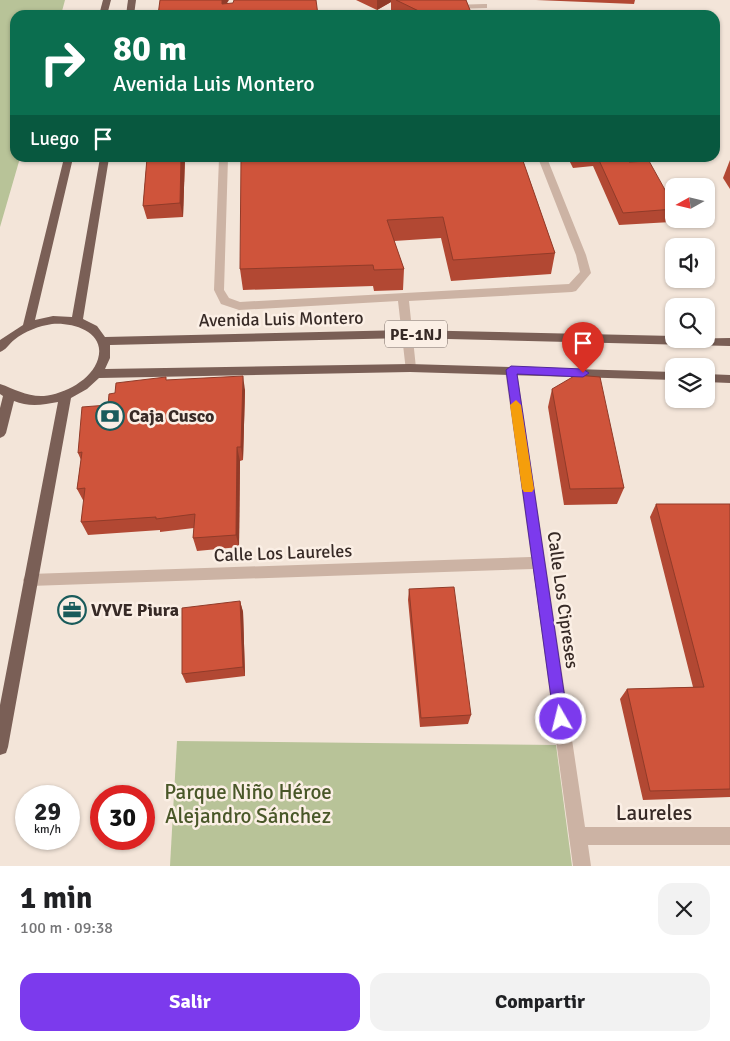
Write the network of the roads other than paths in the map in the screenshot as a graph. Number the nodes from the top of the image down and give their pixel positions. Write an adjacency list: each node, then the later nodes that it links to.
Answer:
1 (483, 3): 2 (street)
2 (446, 7)
3 (67, 162): 9 (main road)
4 (104, 162): 8 (main road)
5 (223, 162): 7 (street)
6 (544, 162): 7 (street)
7 (403, 297): 10 (street)
8 (77, 321): 9 (main road); 11 (main road)
9 (28, 326): 13 (main road)
10 (407, 334): 11 (main road, Avenida Luis Montero / PE-1NJ); 12 (main road, Avenida Luis Montero / PE-1NJ); 14 (street)
11 (103, 341): 16 (main road)
12 (730, 342)
13 (1, 344)
14 (410, 368): 15 (main road, PE-1NJ); 16 (main road, PE-1NJ)
15 (511, 370): 17 (main road, PE-1NJ); 23 (street, Calle Los Cipreses)
16 (96, 374): 21 (main road)
17 (665, 376)
18 (715, 378): 19 (main road)
19 (730, 379)
20 (5, 392): 21 (main road); 22 (main road)
21 (66, 396): 24 (main road)
22 (0, 433)
23 (538, 563): 24 (street, Calle Los Laureles); 26 (street, Calle Los Cipreses)
24 (30, 580): 25 (main road)
25 (0, 747)
26 (578, 836): 27 (street, Laureles); 28 (street, Calle Los Cipreses)
27 (730, 836)
28 (582, 866)

